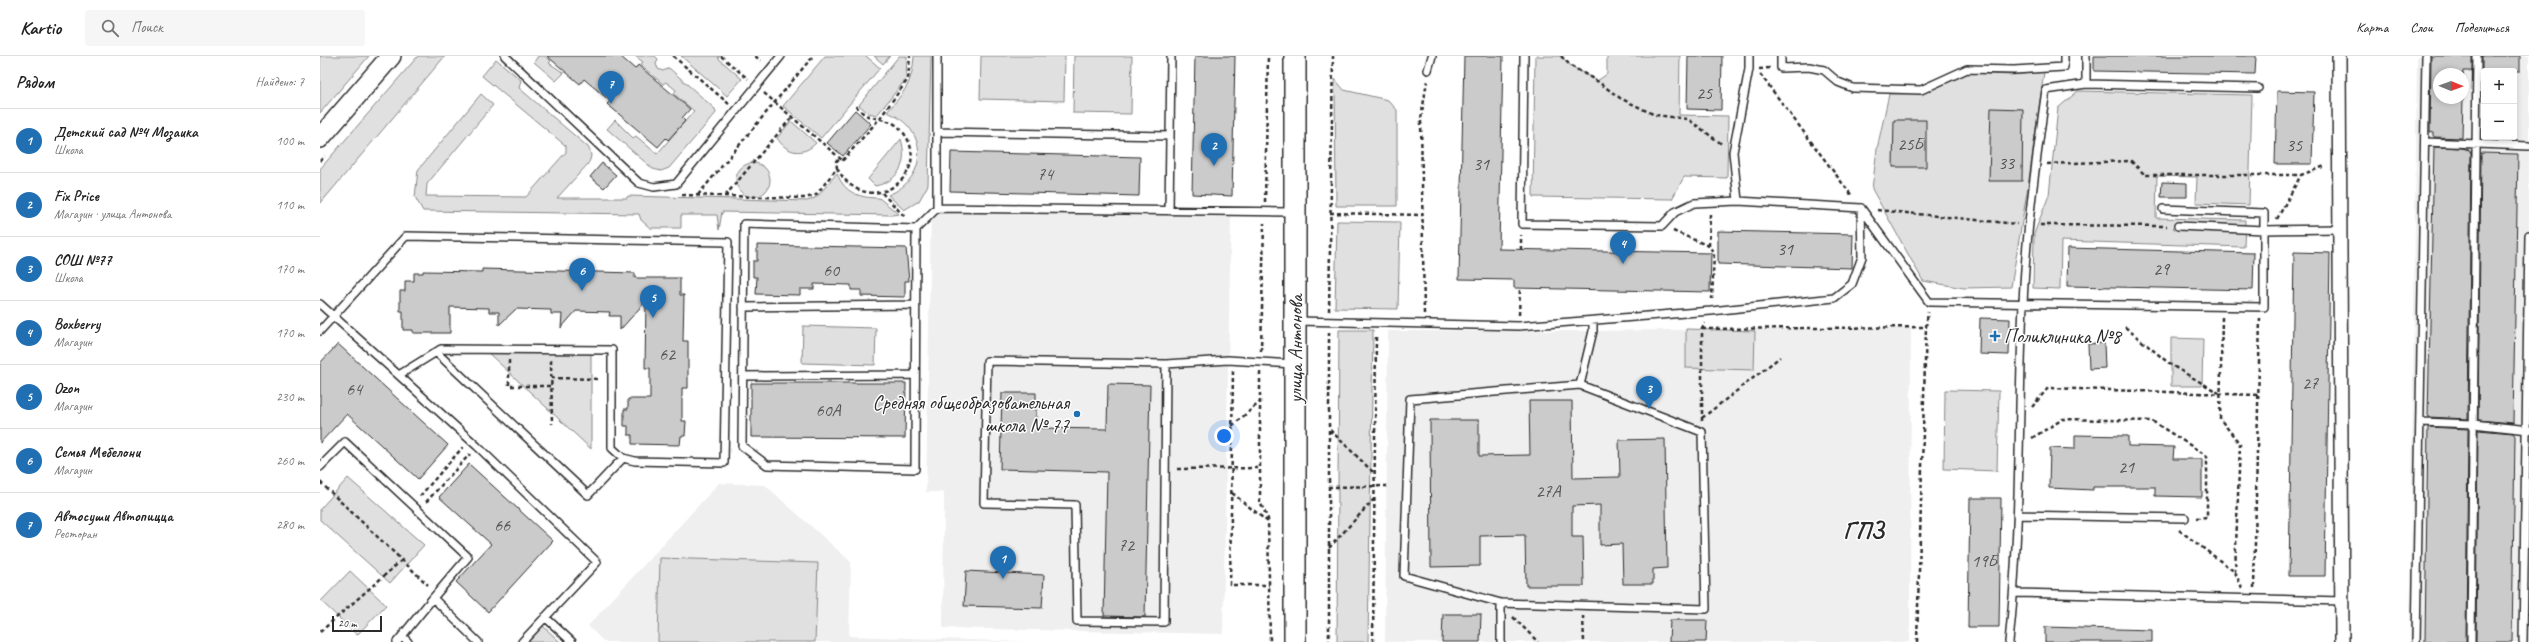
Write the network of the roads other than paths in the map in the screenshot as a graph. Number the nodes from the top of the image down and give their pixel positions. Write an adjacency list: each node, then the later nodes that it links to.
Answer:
1 (391, 56): 21 (main road)
2 (505, 56): 3 (lane)
3 (781, 56)
4 (938, 56): 19 (lane)
5 (1171, 56): 20 (lane)
6 (1295, 56): 30 (main road, улица Антонова)
7 (1432, 56): 16 (lane)
8 (1524, 56): 25 (lane)
9 (1749, 56): 25 (lane)
10 (1781, 56): 11 (lane)
11 (2064, 56)
12 (2086, 56): 17 (lane)
13 (2339, 56): 33 (street)
14 (2426, 56): 22 (lane)
15 (2477, 56): 23 (lane)
16 (1428, 70)
17 (2086, 84): 18 (lane); 36 (lane)
18 (2258, 88)
19 (936, 132): 20 (lane); 26 (lane)
20 (1170, 136): 29 (lane)
21 (320, 138)
22 (2425, 142): 23 (lane); 51 (lane)
23 (2476, 144): 24 (lane); 52 (lane)
24 (2529, 146)
25 (1738, 201): 27 (lane)
26 (937, 208): 29 (lane); 32 (lane)
27 (1861, 208): 36 (lane); 42 (lane)
28 (2163, 209): 34 (lane)
29 (1169, 211): 30 (lane)
30 (1295, 212): 41 (main road, улица Антонова)
31 (2178, 226): 34 (lane)
32 (916, 229): 38 (lane); 39 (lane)
33 (2341, 229): 34 (lane); 60 (street)
34 (2267, 230): 36 (lane)
35 (2529, 235): 53 (lane)
36 (2023, 303): 56 (lane)
37 (320, 304): 40 (lane)
38 (915, 305): 39 (lane); 48 (lane)
39 (743, 307): 49 (lane)
40 (333, 317): 43 (lane); 47 (lane); 54 (lane)
41 (1295, 321): 42 (lane); 46 (main road, улица Антонова)
42 (1593, 321): 50 (lane)
43 (320, 331)
44 (436, 352): 47 (lane); 54 (lane); 54 (lane)
45 (1166, 364): 45 (lane); 46 (lane)
46 (1295, 364): 68 (main road, улица Антонова)
47 (400, 374): 62 (lane)
48 (915, 375): 49 (lane); 49 (lane)
49 (743, 376)
50 (1580, 384): 61 (lane); 61 (lane)
51 (2421, 422): 52 (lane); 72 (lane)
52 (2473, 424): 53 (lane); 73 (lane)
53 (2528, 430): 74 (lane)
54 (623, 458)
55 (320, 467): 59 (lane)
56 (2017, 515): 57 (lane); 58 (lane)
57 (2185, 518)
58 (2014, 593): 60 (lane); 70 (lane)
59 (435, 596): 63 (lane); 65 (lane)
60 (2343, 601): 71 (street)
61 (1501, 603): 69 (lane)
62 (545, 617): 66 (lane); 67 (lane)
63 (399, 639): 64 (lane)
64 (408, 642)
65 (478, 642)
66 (522, 642)
67 (572, 642)
68 (1295, 642)
69 (1501, 642)
70 (2009, 642)
71 (2342, 642)
72 (2416, 642)
73 (2471, 642)
74 (2523, 642)

